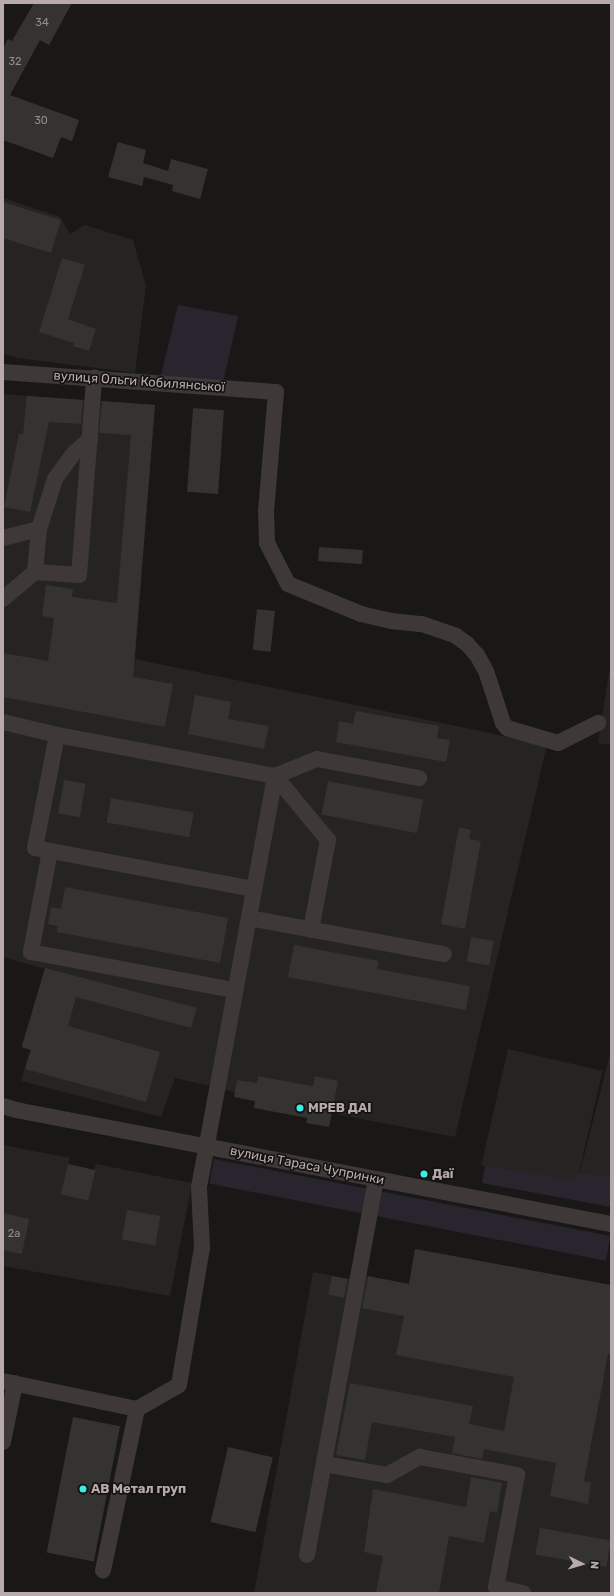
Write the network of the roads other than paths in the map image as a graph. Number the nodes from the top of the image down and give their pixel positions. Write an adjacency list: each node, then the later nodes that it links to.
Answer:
1 (3, 372): 2 (street, вулиця Ольги Кобилянської)
2 (94, 378): 3 (street); 10 (street, вулиця Ольги Кобилянської)
3 (90, 439): 4 (street); 6 (street)
4 (39, 529): 5 (street); 6 (street)
5 (3, 538)
6 (35, 572): 7 (street)
7 (10, 589): 8 (street)
8 (3, 599)
9 (3, 722): 11 (street)
10 (598, 723)
11 (57, 735): 12 (street); 14 (street)
12 (275, 776): 13 (street); 15 (street); 17 (street)
13 (419, 778)
14 (50, 851): 15 (street); 19 (street)
15 (254, 889): 16 (street)
16 (249, 918): 17 (street); 19 (street)
17 (311, 930): 18 (street)
18 (444, 954)
19 (235, 990): 21 (street)
20 (10, 1108): 21 (street, вулиця Тараса Чупринки)
21 (206, 1147): 22 (street, вулиця Тараса Чупринки); 25 (street)
22 (376, 1179): 23 (street, вулиця Тараса Чупринки); 27 (street)
23 (611, 1224)
24 (9, 1382): 25 (street); 26 (street)
25 (137, 1409): 29 (street)
26 (3, 1442)
27 (324, 1464): 28 (street); 30 (street)
28 (307, 1555)
29 (104, 1570)
30 (523, 1593)

